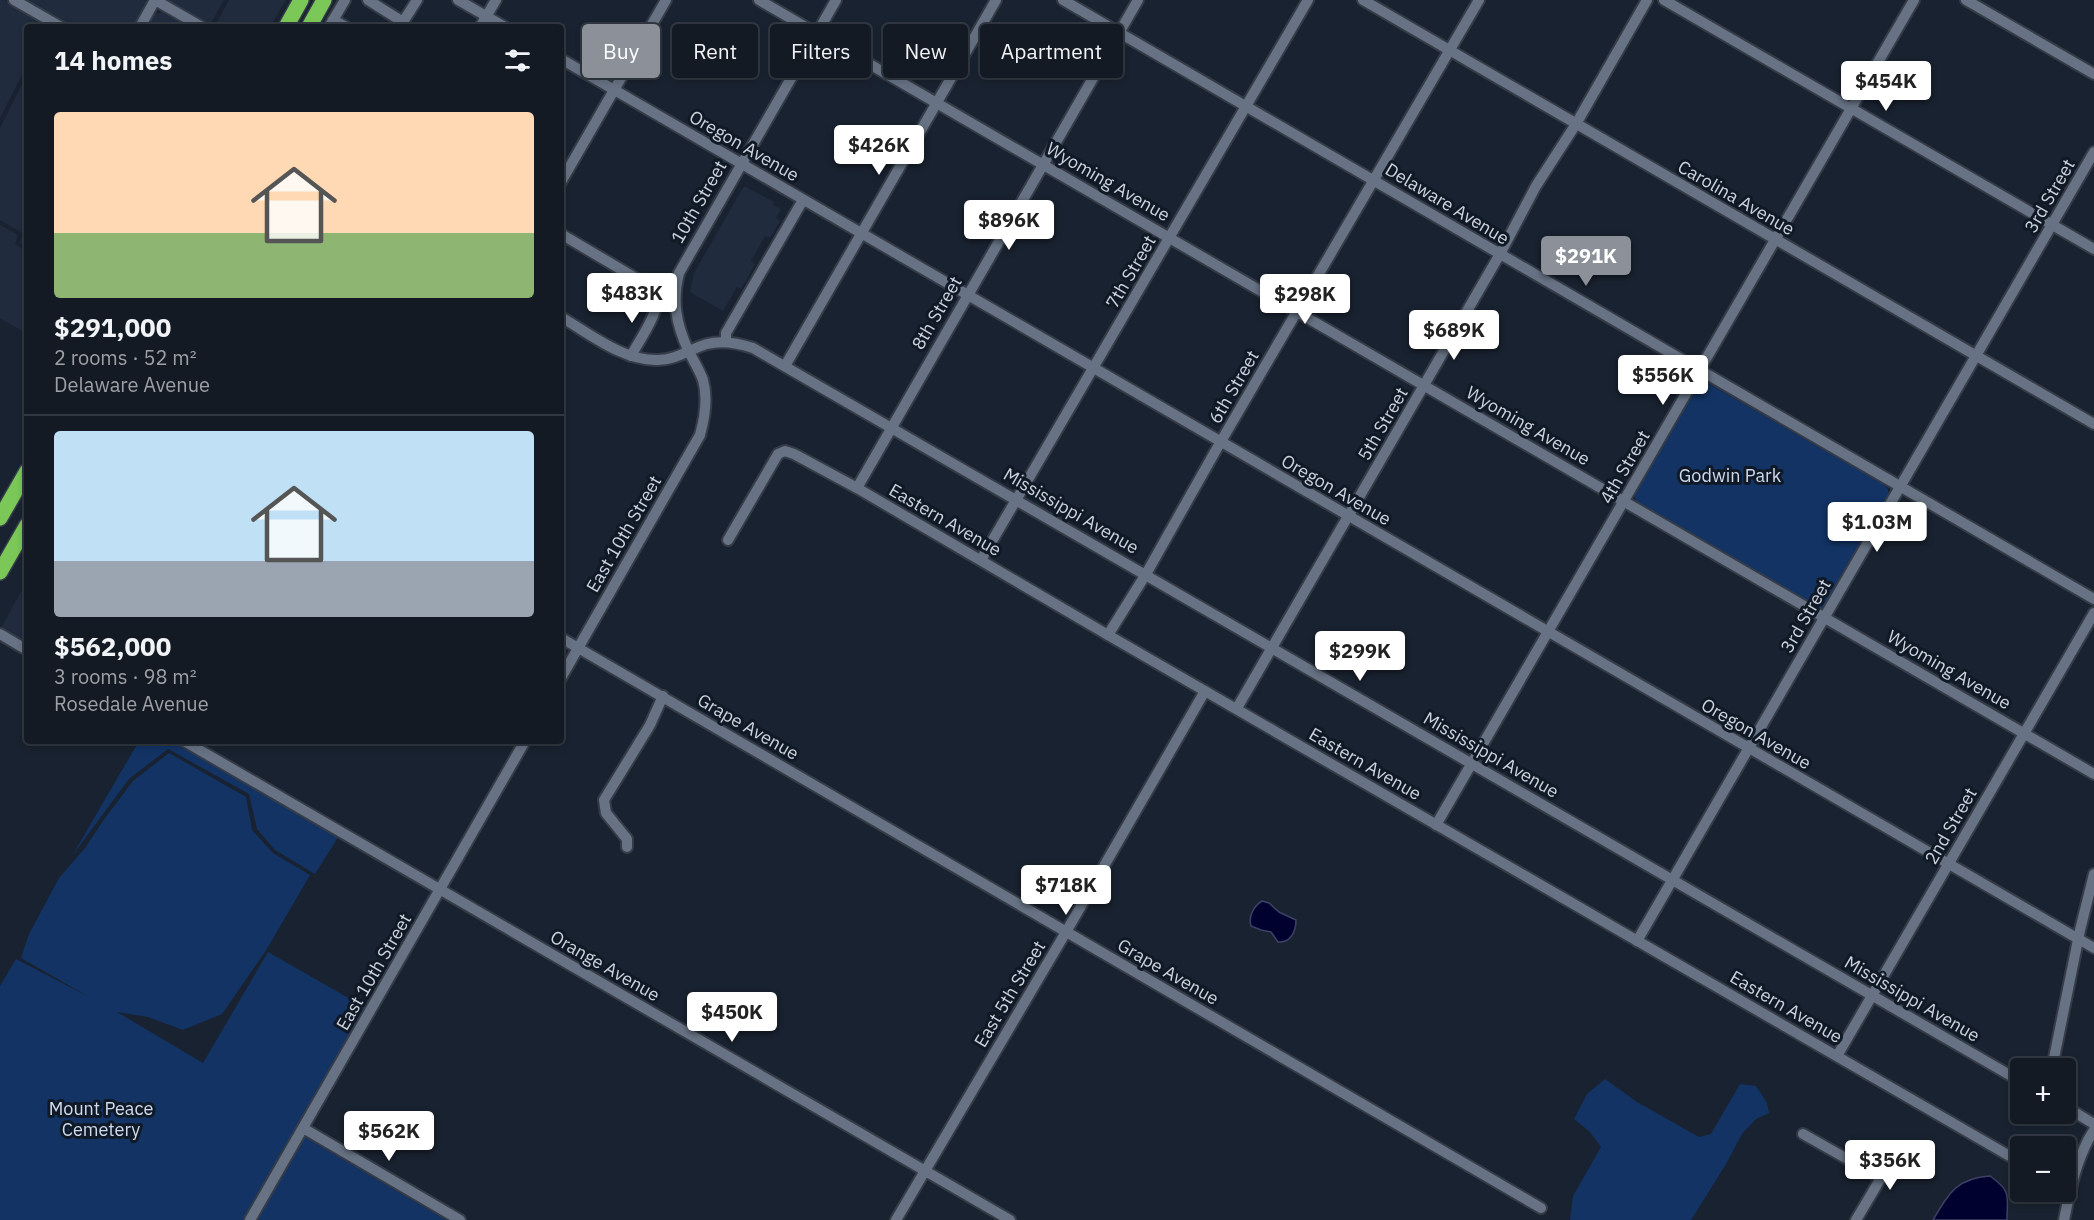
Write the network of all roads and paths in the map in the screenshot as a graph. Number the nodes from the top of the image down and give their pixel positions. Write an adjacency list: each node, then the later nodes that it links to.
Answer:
1 (14, 0): 26 (street)
2 (155, 0): 27 (street); 28 (street)
3 (301, 0): 29 (highway)
4 (315, 0): 30 (highway)
5 (324, 0): 31 (highway)
6 (345, 0): 25 (street)
7 (368, 0): 8 (street)
8 (417, 0)
9 (458, 0): 24 (street)
10 (496, 0): 24 (street)
11 (666, 0): 45 (street)
12 (759, 0): 34 (street, Wyoming Avenue)
13 (836, 0): 35 (street, 10th Street)
14 (996, 0): 46 (street)
15 (1063, 0): 36 (street, Delaware Avenue)
16 (1138, 0): 37 (street, 8th Street)
17 (1308, 0): 47 (street, 7th Street)
18 (1363, 0): 39 (street, Carolina Avenue)
19 (1479, 0): 39 (street, 6th Street)
20 (1647, 0): 49 (street, 5th Street)
21 (1664, 0): 48 (street)
22 (1914, 0): 48 (street, 4th Street)
23 (1966, 0): 42 (street)
24 (486, 16): 32 (street); 33 (street)
25 (331, 23)
26 (56, 24)
27 (142, 24)
28 (197, 24)
29 (291, 24)
30 (292, 24)
31 (311, 24)
32 (482, 24)
33 (500, 24)
34 (798, 24)
35 (822, 24)
36 (1105, 24)
37 (1123, 25)
38 (1123, 34): 47 (street, Delaware Avenue)
39 (1449, 51): 49 (street, Carolina Avenue); 54 (street, 6th Street)
40 (564, 61): 45 (street, Oregon Avenue)
41 (871, 66): 46 (street, Wyoming Avenue)
42 (2094, 74)
43 (791, 78): 51 (street, 10th Street)
44 (1093, 78): 52 (street, 8th Street)
45 (614, 90): 51 (street, Oregon Avenue); 53 (street)
46 (938, 103): 52 (street, Wyoming Avenue); 57 (street)
47 (1247, 106): 54 (street, Delaware Avenue); 59 (street, 7th Street)
48 (1852, 109): 56 (street); 60 (street, 4th Street)
49 (1576, 124): 60 (street, Carolina Avenue); 62 (street, 5th Street)
50 (2094, 152): 56 (street, 3rd Street)
51 (741, 164): 55 (street, Oregon Avenue); 67 (street, 10th Street)
52 (1043, 164): 59 (street, Wyoming Avenue); 63 (street, 8th Street)
53 (564, 177)
54 (1374, 179): 62 (street, Delaware Avenue); 64 (street, 6th Street)
55 (803, 200): 57 (street, Oregon Avenue); 66 (street)
56 (2051, 224): 61 (street); 69 (street, 3rd Street)
57 (863, 235): 63 (street, Oregon Avenue); 70 (street)
58 (564, 236): 68 (street)
59 (1170, 237): 64 (street, Wyoming Avenue); 71 (street, 7th Street)
60 (1776, 240): 69 (street, Carolina Avenue); 72 (street, 4th Street)
61 (2094, 249)
62 (1500, 254): 72 (street, Delaware Avenue); 73 (street, 5th Street)
63 (967, 295): 71 (street, Oregon Avenue); 76 (street, 8th Street)
64 (1297, 311): 73 (street, Wyoming Avenue); 77 (street, 6th Street)
65 (564, 319): 68 (street)
66 (726, 342): 67 (street, Mississippi Avenue); 70 (street, Mississippi Avenue)
67 (689, 352): 68 (street); 74 (street, 10th Street)
68 (631, 356)
69 (1976, 356): 75 (street, Carolina Avenue); 79 (street, 3rd Street)
70 (785, 366): 76 (street, Mississippi Avenue)
71 (1094, 369): 77 (street, Oregon Avenue); 81 (street, 7th Street)
72 (1700, 370): 79 (street, Delaware Avenue); 82 (street, 4th Street)
73 (1424, 385): 82 (street, Wyoming Avenue); 83 (street, 5th Street)
74 (706, 403): 99 (street, East 10th Street)
75 (2094, 424)
76 (892, 428): 80 (street, 8th Street); 81 (street, Mississippi Avenue)
77 (1220, 443): 83 (street, Oregon Avenue); 89 (street, 6th Street)
78 (24, 476): 84 (highway)
79 (1899, 487): 90 (street, Delaware Avenue); 92 (street, 3rd Street)
80 (857, 488): 85 (street, Eastern Avenue); 87 (street, Eastern Avenue)
81 (1018, 500): 87 (street, 7th Street); 89 (street, Mississippi Avenue)
82 (1625, 501): 92 (street, Wyoming Avenue); 93 (street, 4th Street)
83 (1349, 516): 93 (street, Oregon Avenue); 97 (street, 5th Street)
84 (0, 518)
85 (728, 540)
86 (22, 544): 88 (highway)
87 (981, 560): 95 (street, Eastern Avenue)
88 (0, 572)
89 (1146, 574): 95 (street, 6th Street); 97 (street, Mississippi Avenue)
90 (2094, 599)
91 (2094, 613): 104 (street, 2nd Street)
92 (1824, 616): 104 (street, Wyoming Avenue); 107 (street, 3rd Street)
93 (1548, 632): 107 (street, Oregon Avenue); 108 (street, 4th Street)
94 (0, 634): 98 (street)
95 (1108, 635): 101 (street, Eastern Avenue)
96 (564, 640): 99 (street, Grape Avenue)
97 (1272, 647): 103 (street, 5th Street); 108 (street, Mississippi Avenue)
98 (24, 648)
99 (578, 648): 100 (street, East 10th Street); 102 (street, Grape Avenue)
100 (564, 673)
101 (1205, 691): 103 (street, Eastern Avenue); 116 (street, East 5th Street)
102 (663, 696): 111 (street); 116 (street, Grape Avenue)
103 (1237, 708): 110 (street, Eastern Avenue)
104 (2024, 733): 109 (street, Wyoming Avenue); 112 (street, 2nd Street)
105 (189, 744): 115 (street, Orange Avenue)
106 (523, 744): 115 (street, East 10th Street)
107 (1748, 748): 112 (street, Oregon Avenue); 114 (street, 3rd Street)
108 (1472, 763): 110 (street, 4th Street); 114 (street, Mississippi Avenue)
109 (2094, 774)
110 (1436, 825): 118 (street, Eastern Avenue)
111 (627, 847)
112 (1948, 864): 117 (street, Oregon Avenue); 120 (street, 2nd Street)
113 (2094, 874): 117 (street)
114 (1671, 880): 118 (street, 3rd Street); 120 (street, Mississippi Avenue)
115 (440, 889): 126 (street, East 10th Street); 132 (street, Orange Avenue)
116 (1066, 933): 132 (street, East 5th Street); 135 (street, Grape Avenue)
117 (2079, 939): 119 (street, Oregon Avenue); 122 (street)
118 (1637, 941): 121 (street, Eastern Avenue)
119 (2094, 948)
120 (1872, 995): 121 (street, 2nd Street); 123 (street, Mississippi Avenue)
121 (1837, 1056): 130 (street, Eastern Avenue)
122 (2054, 1058)
123 (2010, 1075)
124 (2076, 1113): 125 (street)
125 (2094, 1124)
126 (303, 1128): 136 (street, East 10th Street); 137 (street)
127 (2094, 1130): 131 (street)
128 (1803, 1134): 133 (street)
129 (1905, 1148): 133 (street)
130 (2010, 1156)
131 (2076, 1170)
132 (925, 1171): 138 (street, East 5th Street); 139 (street, Orange Avenue)
133 (1881, 1178): 140 (street)
134 (2066, 1202): 141 (street)
135 (1541, 1208)
136 (250, 1220)
137 (460, 1220)
138 (897, 1220)
139 (1010, 1220)
140 (1856, 1220)
141 (2064, 1220)

